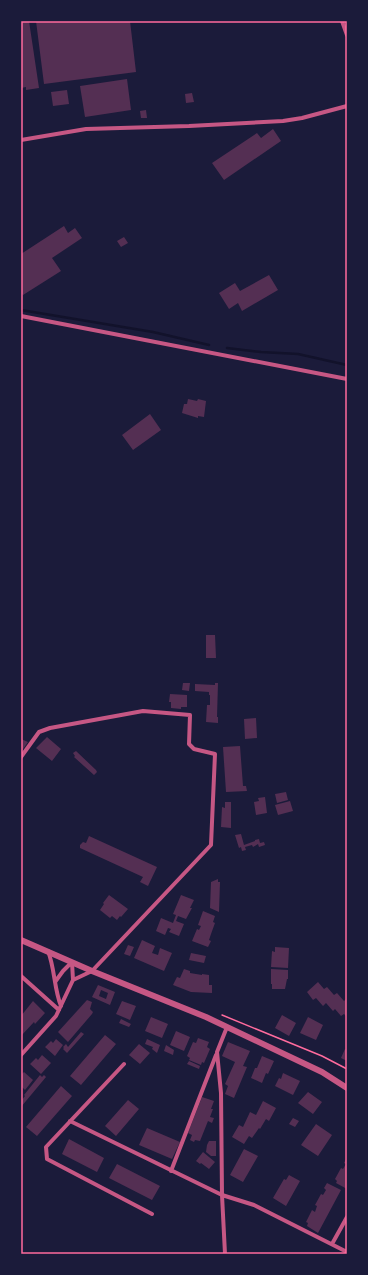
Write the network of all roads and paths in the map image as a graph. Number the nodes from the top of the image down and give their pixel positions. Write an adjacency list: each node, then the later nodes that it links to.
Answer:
1 (342, 21): 2 (street)
2 (347, 35)
3 (347, 106): 4 (street)
4 (21, 140)
5 (21, 316): 6 (street)
6 (347, 379)
7 (21, 757): 11 (street)
8 (21, 940): 9 (street)
9 (48, 951): 10 (street); 14 (street)
10 (72, 962): 11 (street); 13 (street); 14 (street)
11 (92, 971): 13 (street); 16 (street)
12 (21, 976): 15 (street)
13 (73, 980): 15 (street)
14 (55, 982): 15 (street)
15 (60, 1008): 18 (street)
16 (227, 1027): 17 (street); 20 (street)
17 (217, 1052): 22 (street); 23 (street)
18 (21, 1056)
19 (124, 1064): 21 (street)
20 (347, 1088)
21 (70, 1122): 22 (street); 24 (street)
22 (171, 1171): 23 (street)
23 (222, 1196): 26 (street); 28 (street)
24 (152, 1214)
25 (347, 1217): 26 (street)
26 (332, 1244): 27 (street)
27 (347, 1252)
28 (225, 1254)

